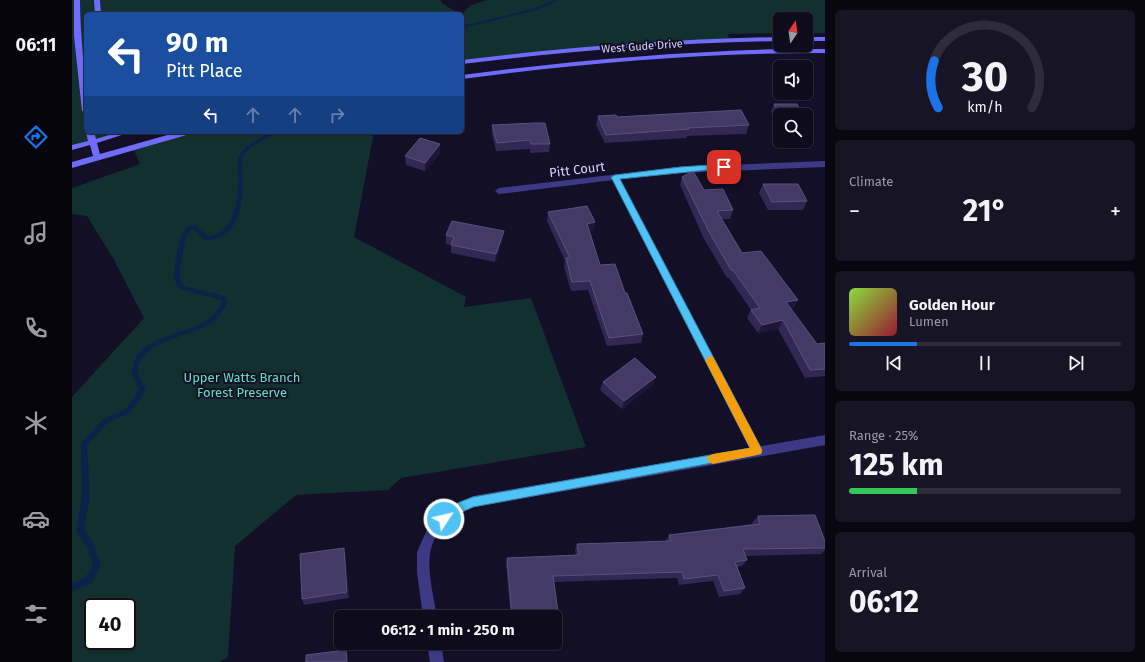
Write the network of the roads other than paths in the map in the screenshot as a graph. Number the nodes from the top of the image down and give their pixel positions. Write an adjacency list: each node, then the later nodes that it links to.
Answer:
1 (77, 0): 10 (main road)
2 (97, 0): 3 (main road)
3 (98, 12)
4 (773, 39): 8 (main road, West Gude Drive)
5 (813, 39): 6 (main road)
6 (825, 39)
7 (825, 51): 9 (main road, West Gude Drive)
8 (464, 62)
9 (464, 77)
10 (84, 94)
11 (90, 134): 15 (main road)
12 (118, 134): 15 (main road)
13 (125, 134): 17 (main road)
14 (180, 134): 17 (main road)
15 (91, 143): 16 (main road); 18 (main road)
16 (72, 148)
17 (133, 148): 18 (main road)
18 (97, 158): 20 (main road)
19 (825, 164): 21 (street, Pitt Court)
20 (72, 165)
21 (615, 177): 22 (street, Pitt Court); 24 (street)
22 (499, 191)
23 (825, 440): 24 (street)
24 (757, 451): 25 (street)
25 (429, 610)
26 (435, 650): 27 (street)
27 (438, 662)

